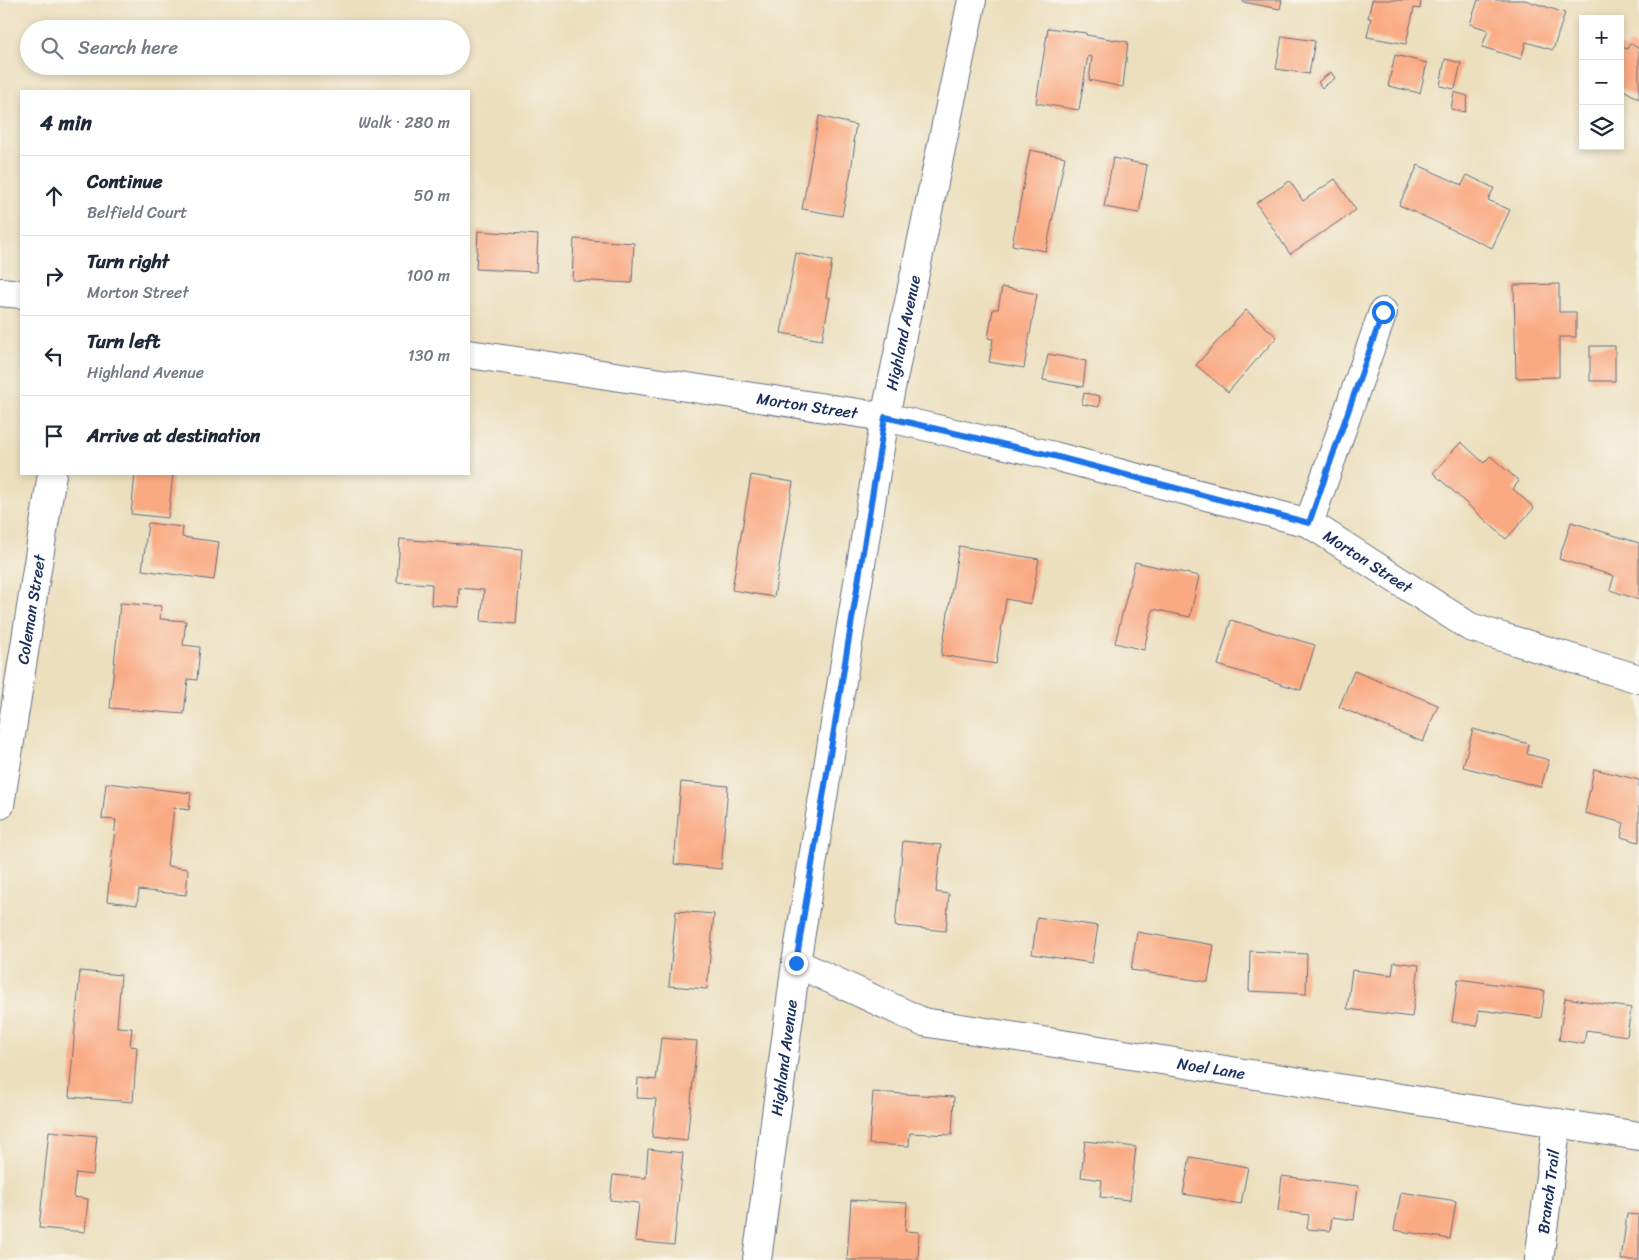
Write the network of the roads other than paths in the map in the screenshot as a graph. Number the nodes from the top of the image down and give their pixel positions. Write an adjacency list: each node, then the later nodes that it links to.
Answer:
1 (972, 0): 6 (street, Highland Avenue)
2 (0, 292): 3 (street)
3 (20, 294)
4 (1383, 312): 8 (street)
5 (470, 354): 6 (street, Morton Street)
6 (885, 417): 8 (street, Morton Street); 11 (street, Highland Avenue)
7 (52, 475): 10 (street, Coleman Street)
8 (1309, 523): 9 (street, Morton Street)
9 (1639, 679)
10 (0, 805)
11 (796, 963): 12 (street, Noel Lane); 14 (street, Highland Avenue)
12 (1557, 1123): 13 (street, Noel Lane); 15 (street, Branch Trail)
13 (1639, 1136)
14 (757, 1260)
15 (1539, 1260)

